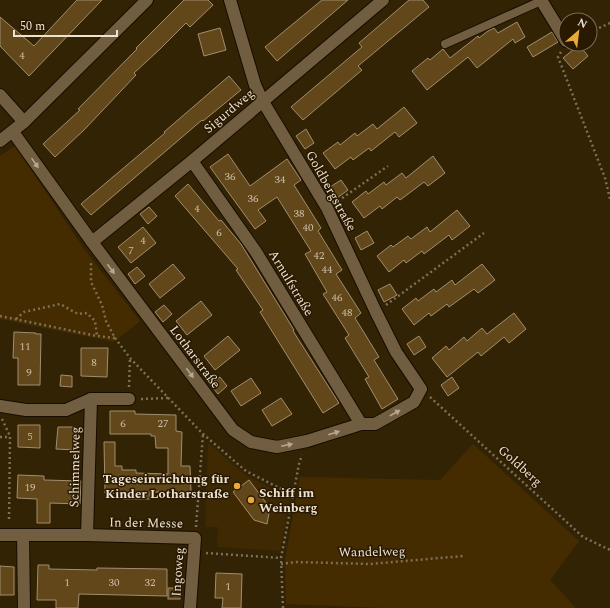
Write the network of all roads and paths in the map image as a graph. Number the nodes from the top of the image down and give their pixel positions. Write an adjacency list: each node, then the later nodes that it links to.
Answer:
1 (148, 0): 12 (street)
2 (230, 0): 11 (street, Goldbergstraße)
3 (383, 0): 11 (street, Sigurdweg)
4 (541, 0): 7 (street); 8 (lane)
5 (610, 23): 6 (path)
6 (598, 28)
7 (558, 34)
8 (445, 44)
9 (561, 52): 17 (path)
10 (0, 95): 12 (street)
11 (262, 100): 15 (street, Sigurdweg); 18 (street, Goldbergstraße)
12 (24, 122): 13 (street)
13 (13, 132): 14 (street); 20 (street, Lotharstraße, one-way to 20)
14 (0, 141)
15 (192, 161): 20 (street, Sigurdweg); 33 (street, Arnulfstraße)
16 (388, 166): 18 (path)
17 (610, 199)
18 (327, 208): 21 (street, Goldbergstraße)
19 (484, 233): 21 (path)
20 (92, 242): 25 (path); 37 (street, Lotharstraße, one-way to 37)
21 (376, 312): 27 (street, Goldbergstraße)
22 (0, 316): 23 (path)
23 (16, 319): 24 (path); 24 (path)
24 (96, 336): 25 (path)
25 (115, 338): 26 (path)
26 (130, 358): 28 (path); 30 (path)
27 (421, 389): 33 (street, Lotharstraße, one-way to 27); 43 (path, Goldberg)
28 (169, 398): 30 (path); 34 (path)
29 (91, 399): 30 (street, Schimmelweg); 31 (street, Schimmelweg); 40 (street, Schimmelweg)
30 (129, 399)
31 (0, 406)
32 (0, 413): 36 (path)
33 (361, 424): 37 (street, Lotharstraße, one-way to 33)
34 (203, 434): 38 (path); 42 (path)
35 (0, 437): 36 (path)
36 (10, 437): 39 (path)
37 (307, 441): 38 (path)
38 (293, 495): 45 (path)
39 (4, 535): 41 (street, In der Messe)
40 (87, 535): 41 (street, In der Messe); 42 (street, In der Messe)
41 (23, 536): 47 (street)
42 (195, 538): 45 (path, In der Messe); 48 (street, Ingoweg)
43 (610, 550)
44 (463, 556): 46 (path, Wandelweg)
45 (281, 558): 46 (path)
46 (282, 564): 49 (path)
47 (24, 608)
48 (190, 608)
49 (283, 608)

